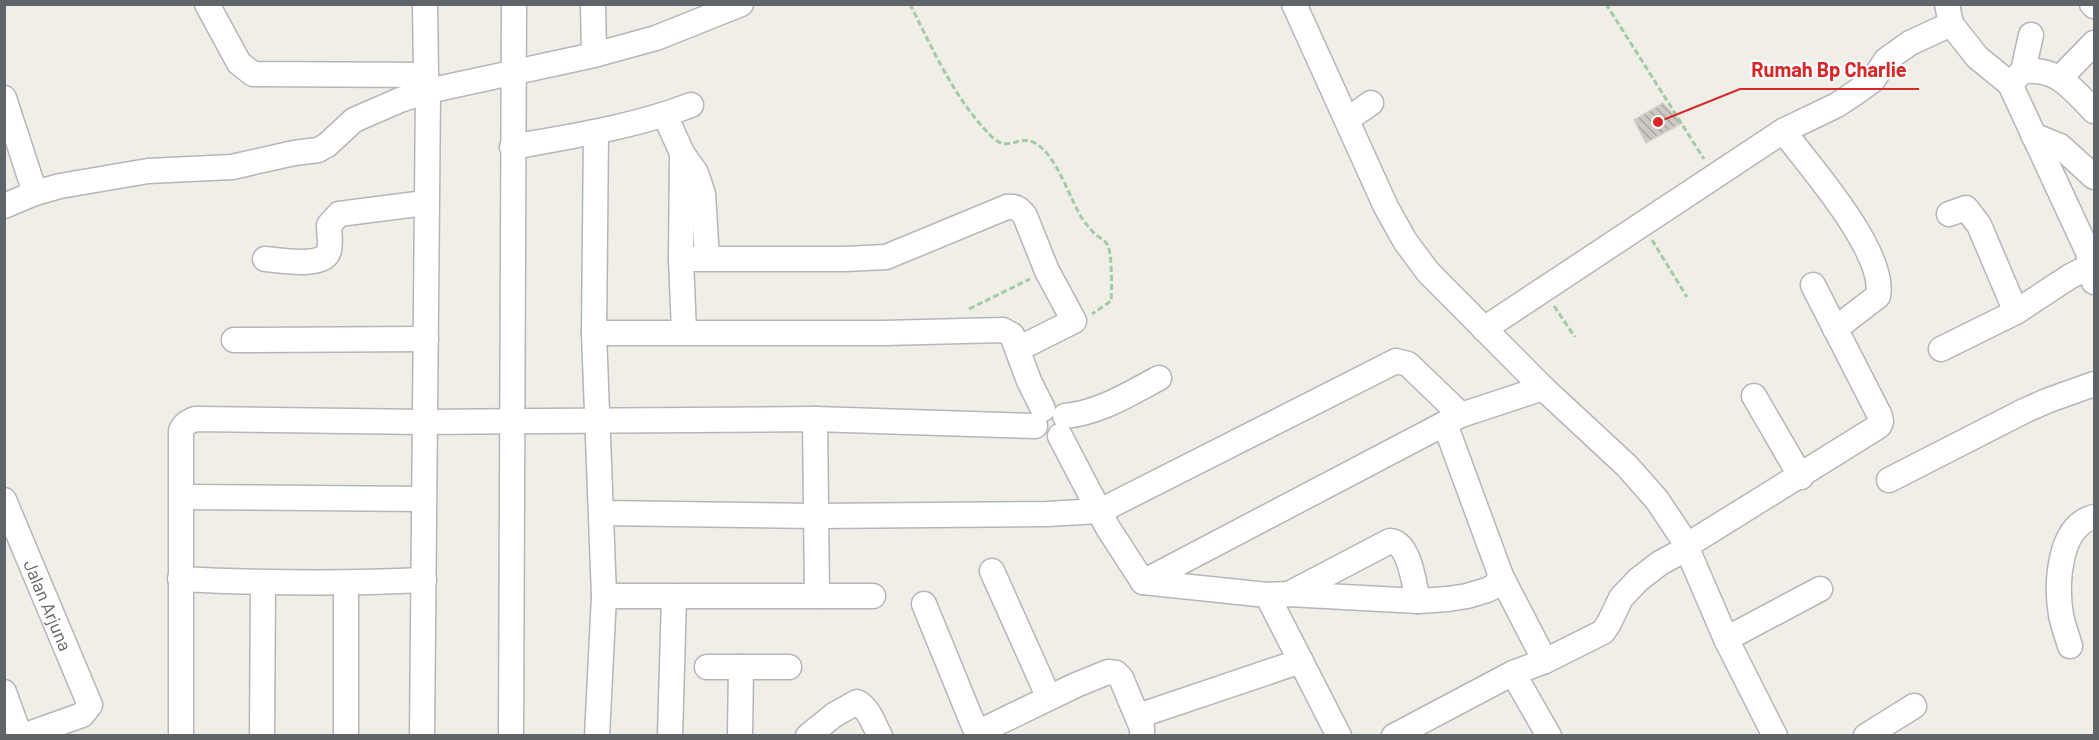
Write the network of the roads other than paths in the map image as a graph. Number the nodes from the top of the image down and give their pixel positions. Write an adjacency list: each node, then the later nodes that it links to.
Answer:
1 (207, 4): 14 (street)
2 (425, 4): 14 (street)
3 (514, 4): 11 (street)
4 (593, 4): 10 (street)
5 (741, 4): 10 (street)
6 (1294, 4): 20 (street)
7 (1949, 14): 12 (street); 21 (street)
8 (2031, 35): 12 (street)
9 (2094, 43): 13 (street)
10 (594, 55): 11 (street)
11 (514, 72): 14 (street); 24 (street)
12 (2016, 77): 13 (street); 23 (street)
13 (2060, 78): 18 (street)
14 (427, 83): 27 (street); 28 (street)
15 (4, 98): 27 (street)
16 (1371, 103): 20 (street)
17 (691, 105): 19 (street)
18 (2094, 111)
19 (665, 115): 22 (street); 25 (street)
20 (1348, 120): 37 (street)
21 (1783, 131): 37 (street); 38 (street)
22 (596, 133): 24 (street); 40 (street)
23 (2033, 135): 26 (street); 34 (street)
24 (512, 147): 52 (street)
25 (682, 153): 31 (street); 33 (street)
26 (2094, 177)
27 (35, 193): 29 (street)
28 (425, 203): 32 (street); 41 (street)
29 (4, 206)
30 (1949, 214): 36 (street)
31 (707, 258): 33 (street); 43 (street)
32 (265, 259)
33 (681, 259): 39 (street)
34 (2093, 274): 36 (street)
35 (1813, 285): 38 (street)
36 (2016, 312): 44 (street)
37 (1485, 329): 47 (street)
38 (1835, 329): 55 (street)
39 (684, 332): 40 (street); 43 (street)
40 (594, 333): 49 (street)
41 (426, 339): 42 (street); 53 (street)
42 (234, 340)
43 (1018, 349): 54 (street)
44 (1941, 350)
45 (1159, 378): 54 (street)
46 (2094, 384): 56 (street)
47 (1544, 388): 51 (street); 65 (street)
48 (1754, 396): 55 (street)
49 (598, 419): 50 (street); 52 (street); 61 (street)
50 (815, 419): 54 (street); 62 (street)
51 (1453, 419): 60 (street); 67 (street); 70 (street)
52 (513, 420): 53 (street); 99 (street)
53 (425, 422): 57 (street); 58 (street)
54 (1051, 422): 60 (street)
55 (1801, 477): 65 (street)
56 (1889, 480)
57 (182, 497): 58 (street); 68 (street)
58 (423, 499): 69 (street)
59 (4, 500): 64 (street, Jalan Arjuna)
60 (1100, 511): 62 (street); 70 (street)
61 (602, 513): 62 (street); 75 (street)
62 (817, 516): 76 (street)
63 (2094, 517): 82 (street)
64 (13, 546): 94 (street, Jalan Arjuna)
65 (1687, 547): 81 (street); 84 (street)
66 (992, 571): 90 (street)
67 (1501, 576): 79 (street); 84 (street)
68 (180, 579): 71 (street); 95 (street)
69 (424, 580): 72 (street); 98 (street)
70 (1143, 582): 74 (street)
71 (263, 584): 72 (street); 96 (street)
72 (346, 584): 97 (street)
73 (1820, 589): 81 (street)
74 (1278, 595): 79 (street); 79 (street); 83 (street)
75 (604, 596): 78 (street); 100 (street)
76 (817, 596): 77 (street); 78 (street)
77 (873, 596)
78 (674, 597): 101 (street)
79 (1419, 601)
80 (924, 604): 93 (street)
81 (1726, 639): 108 (street)
82 (2070, 646)
83 (1301, 661): 92 (street); 105 (street)
84 (1545, 661): 88 (street)
85 (707, 667): 86 (street)
86 (741, 667): 87 (street); 102 (street)
87 (789, 667)
88 (1513, 673): 106 (street); 107 (street)
89 (4, 692): 94 (street)
90 (1049, 698): 92 (street); 93 (street)
91 (1914, 706): 109 (street)
92 (1140, 726)
93 (977, 734)
94 (22, 735)
95 (181, 735)
96 (262, 735)
97 (346, 735)
98 (422, 735)
99 (511, 735)
100 (597, 735)
101 (670, 735)
102 (740, 735)
103 (808, 735): 104 (street)
104 (880, 735)
105 (1339, 735)
106 (1394, 735)
107 (1549, 735)
108 (1775, 735)
109 (1866, 735)

